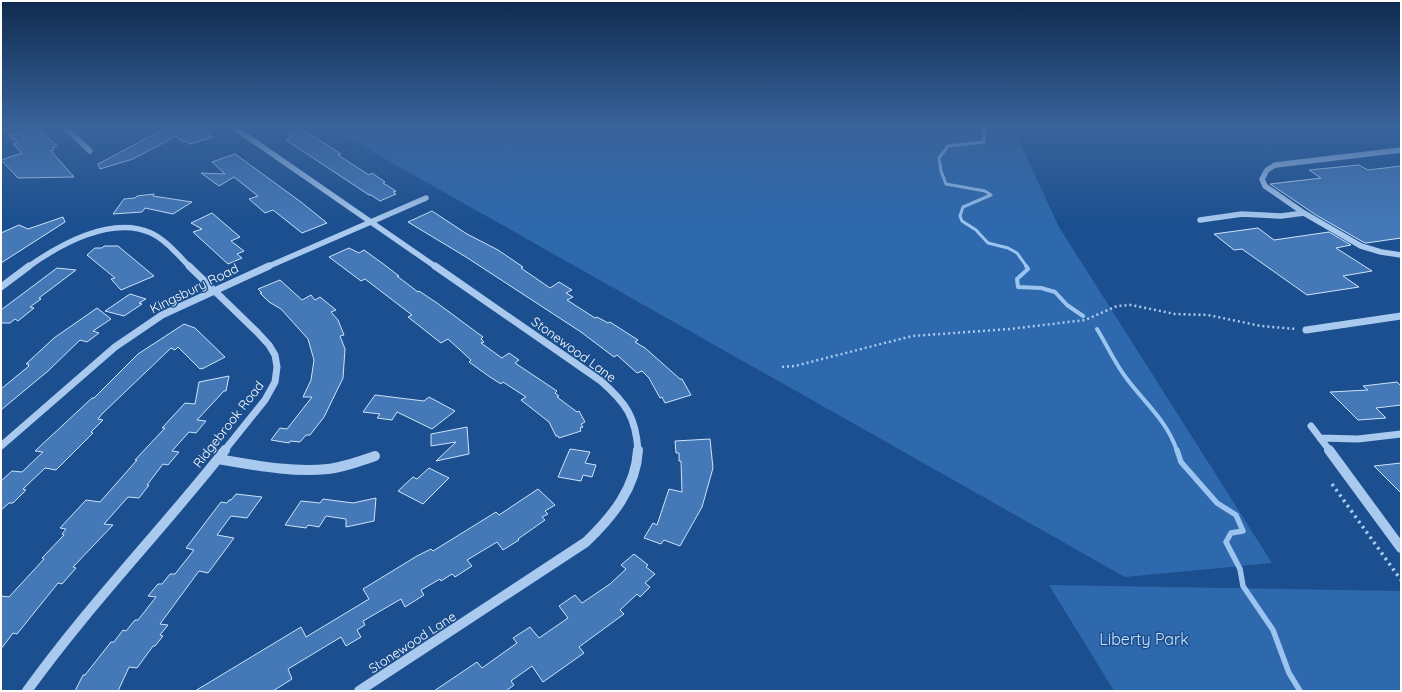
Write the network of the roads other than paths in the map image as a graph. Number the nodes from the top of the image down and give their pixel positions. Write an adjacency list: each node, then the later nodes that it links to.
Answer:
1 (278, 158): 6 (street, Stonewood Lane)
2 (1336, 158): 4 (street)
3 (426, 198): 6 (street, Kingsbury Road)
4 (1304, 213): 5 (street); 7 (street)
5 (1200, 220)
6 (370, 222): 9 (street, Kingsbury Road); 20 (street, Stonewood Lane)
7 (1401, 255)
8 (1, 287): 9 (street, Ridgebrook Road)
9 (214, 290): 15 (street, Kingsbury Road); 17 (street, Ridgebrook Road)
10 (1401, 316): 11 (street)
11 (1306, 330)
12 (1311, 426): 14 (street)
13 (1401, 434): 14 (street)
14 (1320, 438): 18 (street)
15 (1, 446)
16 (376, 456): 17 (street)
17 (218, 459): 19 (street, Ridgebrook Road)
18 (1401, 548)
19 (27, 691)
20 (359, 691)

